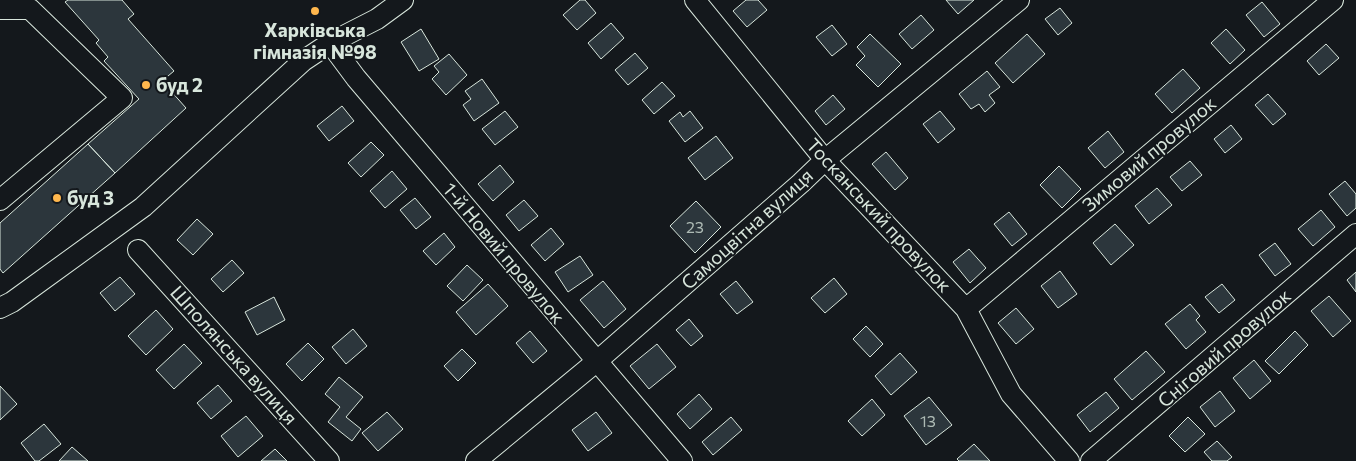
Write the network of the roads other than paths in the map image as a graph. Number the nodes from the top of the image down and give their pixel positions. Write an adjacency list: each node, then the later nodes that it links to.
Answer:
1 (403, 0): 6 (street)
2 (1019, 0): 7 (street, Самоцвітна вулиця)
3 (1333, 0): 12 (street, Зимовий провулок)
4 (706, 4): 7 (street, Тосканський провулок)
5 (0, 9): 8 (street)
6 (330, 43): 11 (street); 13 (street, 1-й Новий провулок)
7 (825, 160): 12 (street, Тосканський провулок); 13 (street, Самоцвітна вулиця)
8 (0, 200)
9 (1356, 234): 18 (street, Сніговий провулок)
10 (138, 250): 14 (street, Шполянська вулиця)
11 (0, 308)
12 (966, 309): 17 (street, Тосканський провулок)
13 (596, 362): 15 (street, Самоцвітна вулиця); 16 (street, 1-й Новий провулок)
14 (329, 461)
15 (476, 461)
16 (682, 461)
17 (1069, 461)
18 (1091, 461)

